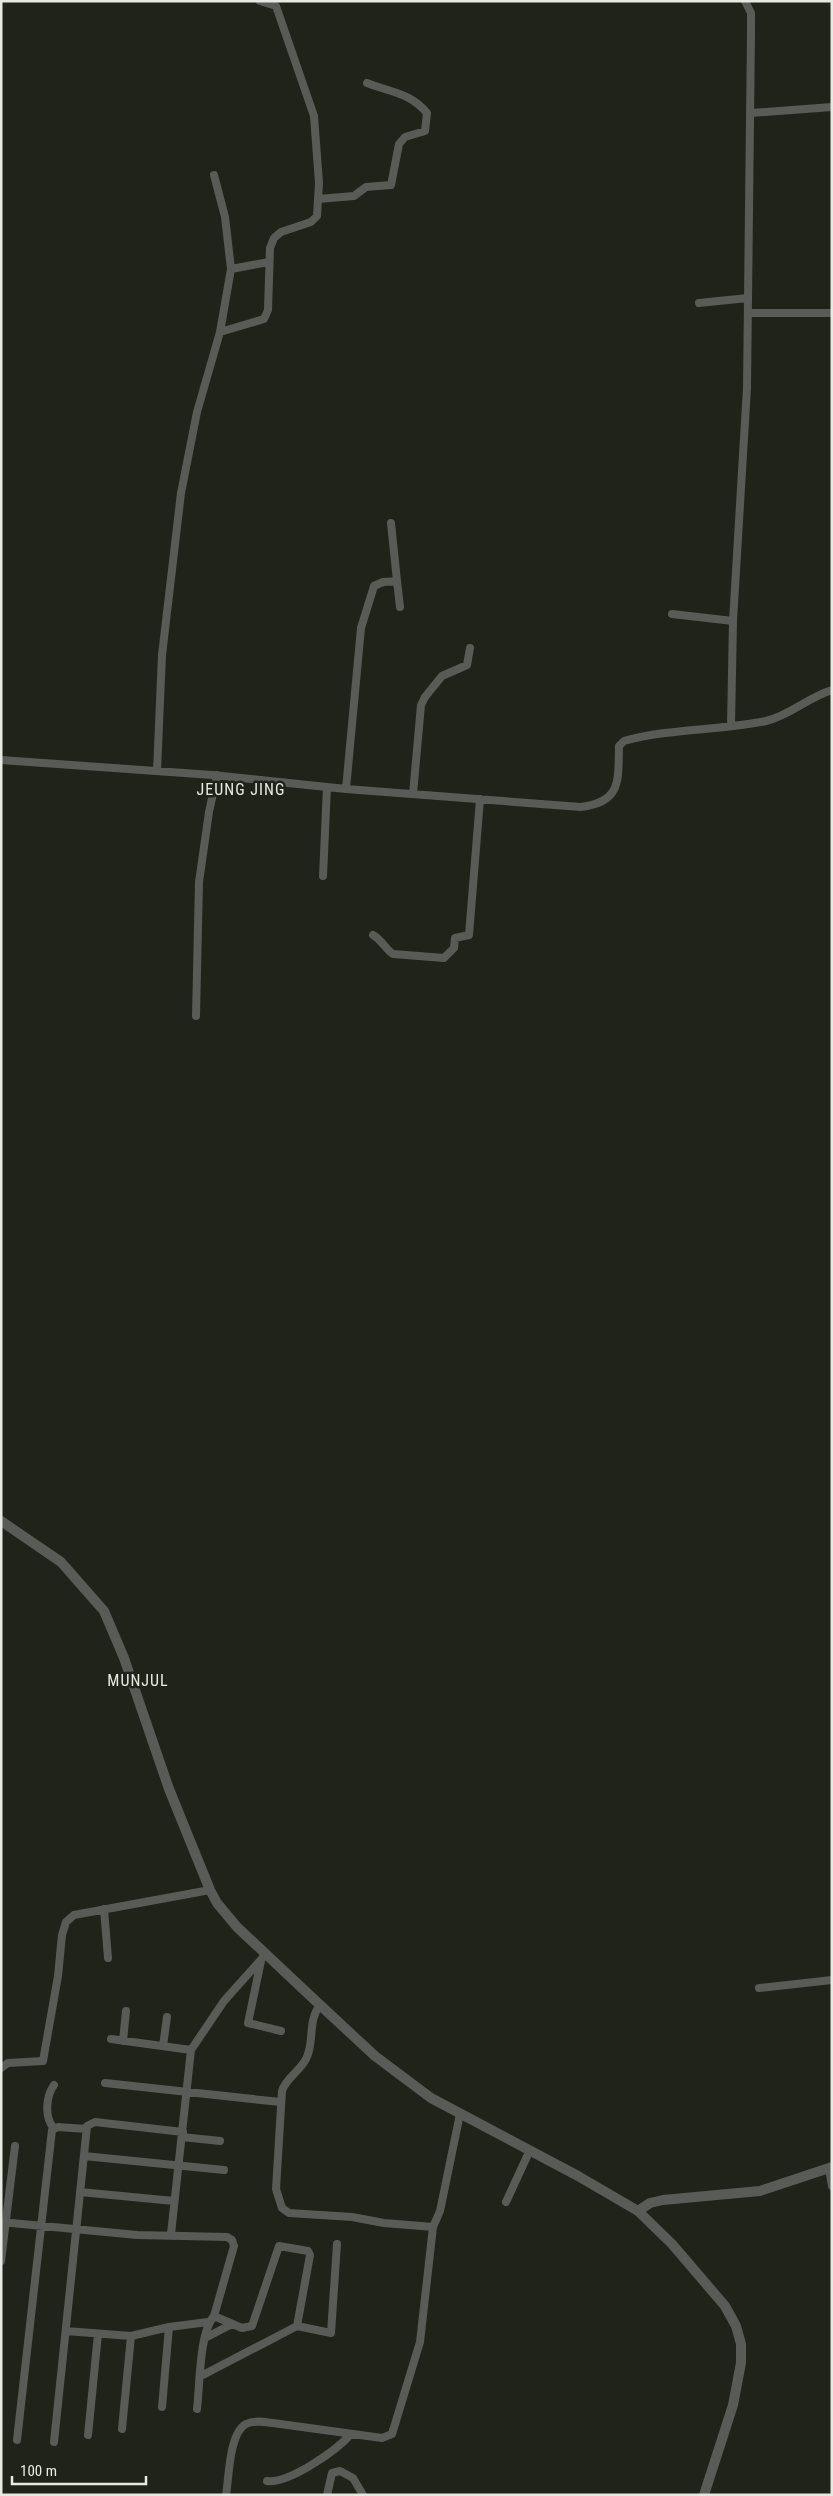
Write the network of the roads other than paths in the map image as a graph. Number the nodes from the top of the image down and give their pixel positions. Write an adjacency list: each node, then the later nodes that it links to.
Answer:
1 (260, 1): 3 (street)
2 (745, 1): 6 (street)
3 (276, 3): 8 (street)
4 (367, 83): 8 (street)
5 (832, 107): 6 (street)
6 (751, 113): 11 (street)
7 (214, 175): 10 (street)
8 (318, 198): 9 (street)
9 (269, 262): 10 (street); 15 (street)
10 (231, 269): 15 (street)
11 (748, 298): 12 (street); 13 (street)
12 (699, 303)
13 (748, 313): 14 (street); 20 (street)
14 (832, 313)
15 (220, 332): 25 (street)
16 (390, 524): 17 (street)
17 (397, 581): 18 (street); 28 (street)
18 (400, 607)
19 (672, 614): 20 (street)
20 (734, 621): 23 (street)
21 (470, 648): 29 (street)
22 (832, 690): 23 (street)
23 (732, 726): 30 (street)
24 (1, 760): 25 (street)
25 (157, 771): 26 (street)
26 (217, 775): 27 (street); 33 (street)
27 (327, 787): 28 (street); 31 (street)
28 (346, 789): 29 (street)
29 (413, 794): 30 (street)
30 (480, 799): 32 (street)
31 (323, 876)
32 (373, 935)
33 (196, 1016)
34 (1, 1521): 35 (street)
35 (210, 1890): 36 (street); 37 (street)
36 (104, 1909): 38 (street); 49 (street)
37 (264, 1957): 41 (street); 44 (street); 48 (street)
38 (108, 1958)
39 (832, 1980): 40 (street)
40 (759, 1988)
41 (320, 2006): 53 (street); 54 (street)
42 (126, 2012): 46 (street)
43 (167, 2017): 47 (street)
44 (281, 2031)
45 (111, 2039): 46 (street)
46 (122, 2041): 47 (street)
47 (163, 2046): 48 (street)
48 (191, 2050): 52 (street)
49 (1, 2068)
50 (105, 2082): 52 (street)
51 (54, 2085): 55 (street)
52 (188, 2090): 53 (street); 57 (street)
53 (280, 2102): 72 (street)
54 (460, 2114): 60 (street); 72 (street)
55 (54, 2128): 56 (street); 71 (street)
56 (86, 2129): 57 (street); 61 (street)
57 (183, 2135): 58 (street); 62 (street)
58 (220, 2141)
59 (15, 2146): 70 (street)
60 (530, 2150): 68 (street); 69 (street)
61 (84, 2156): 62 (street); 66 (street)
62 (179, 2167): 64 (street); 67 (street)
63 (831, 2168): 65 (street); 69 (street)
64 (224, 2170)
65 (832, 2186)
66 (80, 2192): 67 (street); 73 (street)
67 (174, 2201): 74 (street)
68 (506, 2202)
69 (638, 2210): 98 (street)
70 (4, 2222): 71 (street); 76 (street)
71 (41, 2226): 73 (street); 92 (street)
72 (433, 2227): 90 (street)
73 (76, 2230): 74 (street); 82 (street)
74 (171, 2234): 77 (street)
75 (337, 2244): 80 (street)
76 (1, 2261)
77 (214, 2316): 78 (street); 79 (street)
78 (208, 2322): 81 (street); 85 (street)
79 (232, 2324): 80 (street); 85 (street)
80 (297, 2326): 86 (street)
81 (169, 2327): 84 (street); 87 (street)
82 (66, 2331): 83 (street); 93 (street)
83 (98, 2334): 84 (street); 91 (street)
84 (131, 2336): 89 (street)
85 (205, 2338): 86 (street)
86 (200, 2376): 88 (street)
87 (162, 2406)
88 (197, 2409)
89 (122, 2429)
90 (351, 2434): 94 (street); 95 (street)
91 (88, 2435)
92 (17, 2440)
93 (54, 2442)
94 (267, 2481)
95 (226, 2495)
96 (326, 2495): 97 (street)
97 (363, 2495)
98 (704, 2495)

